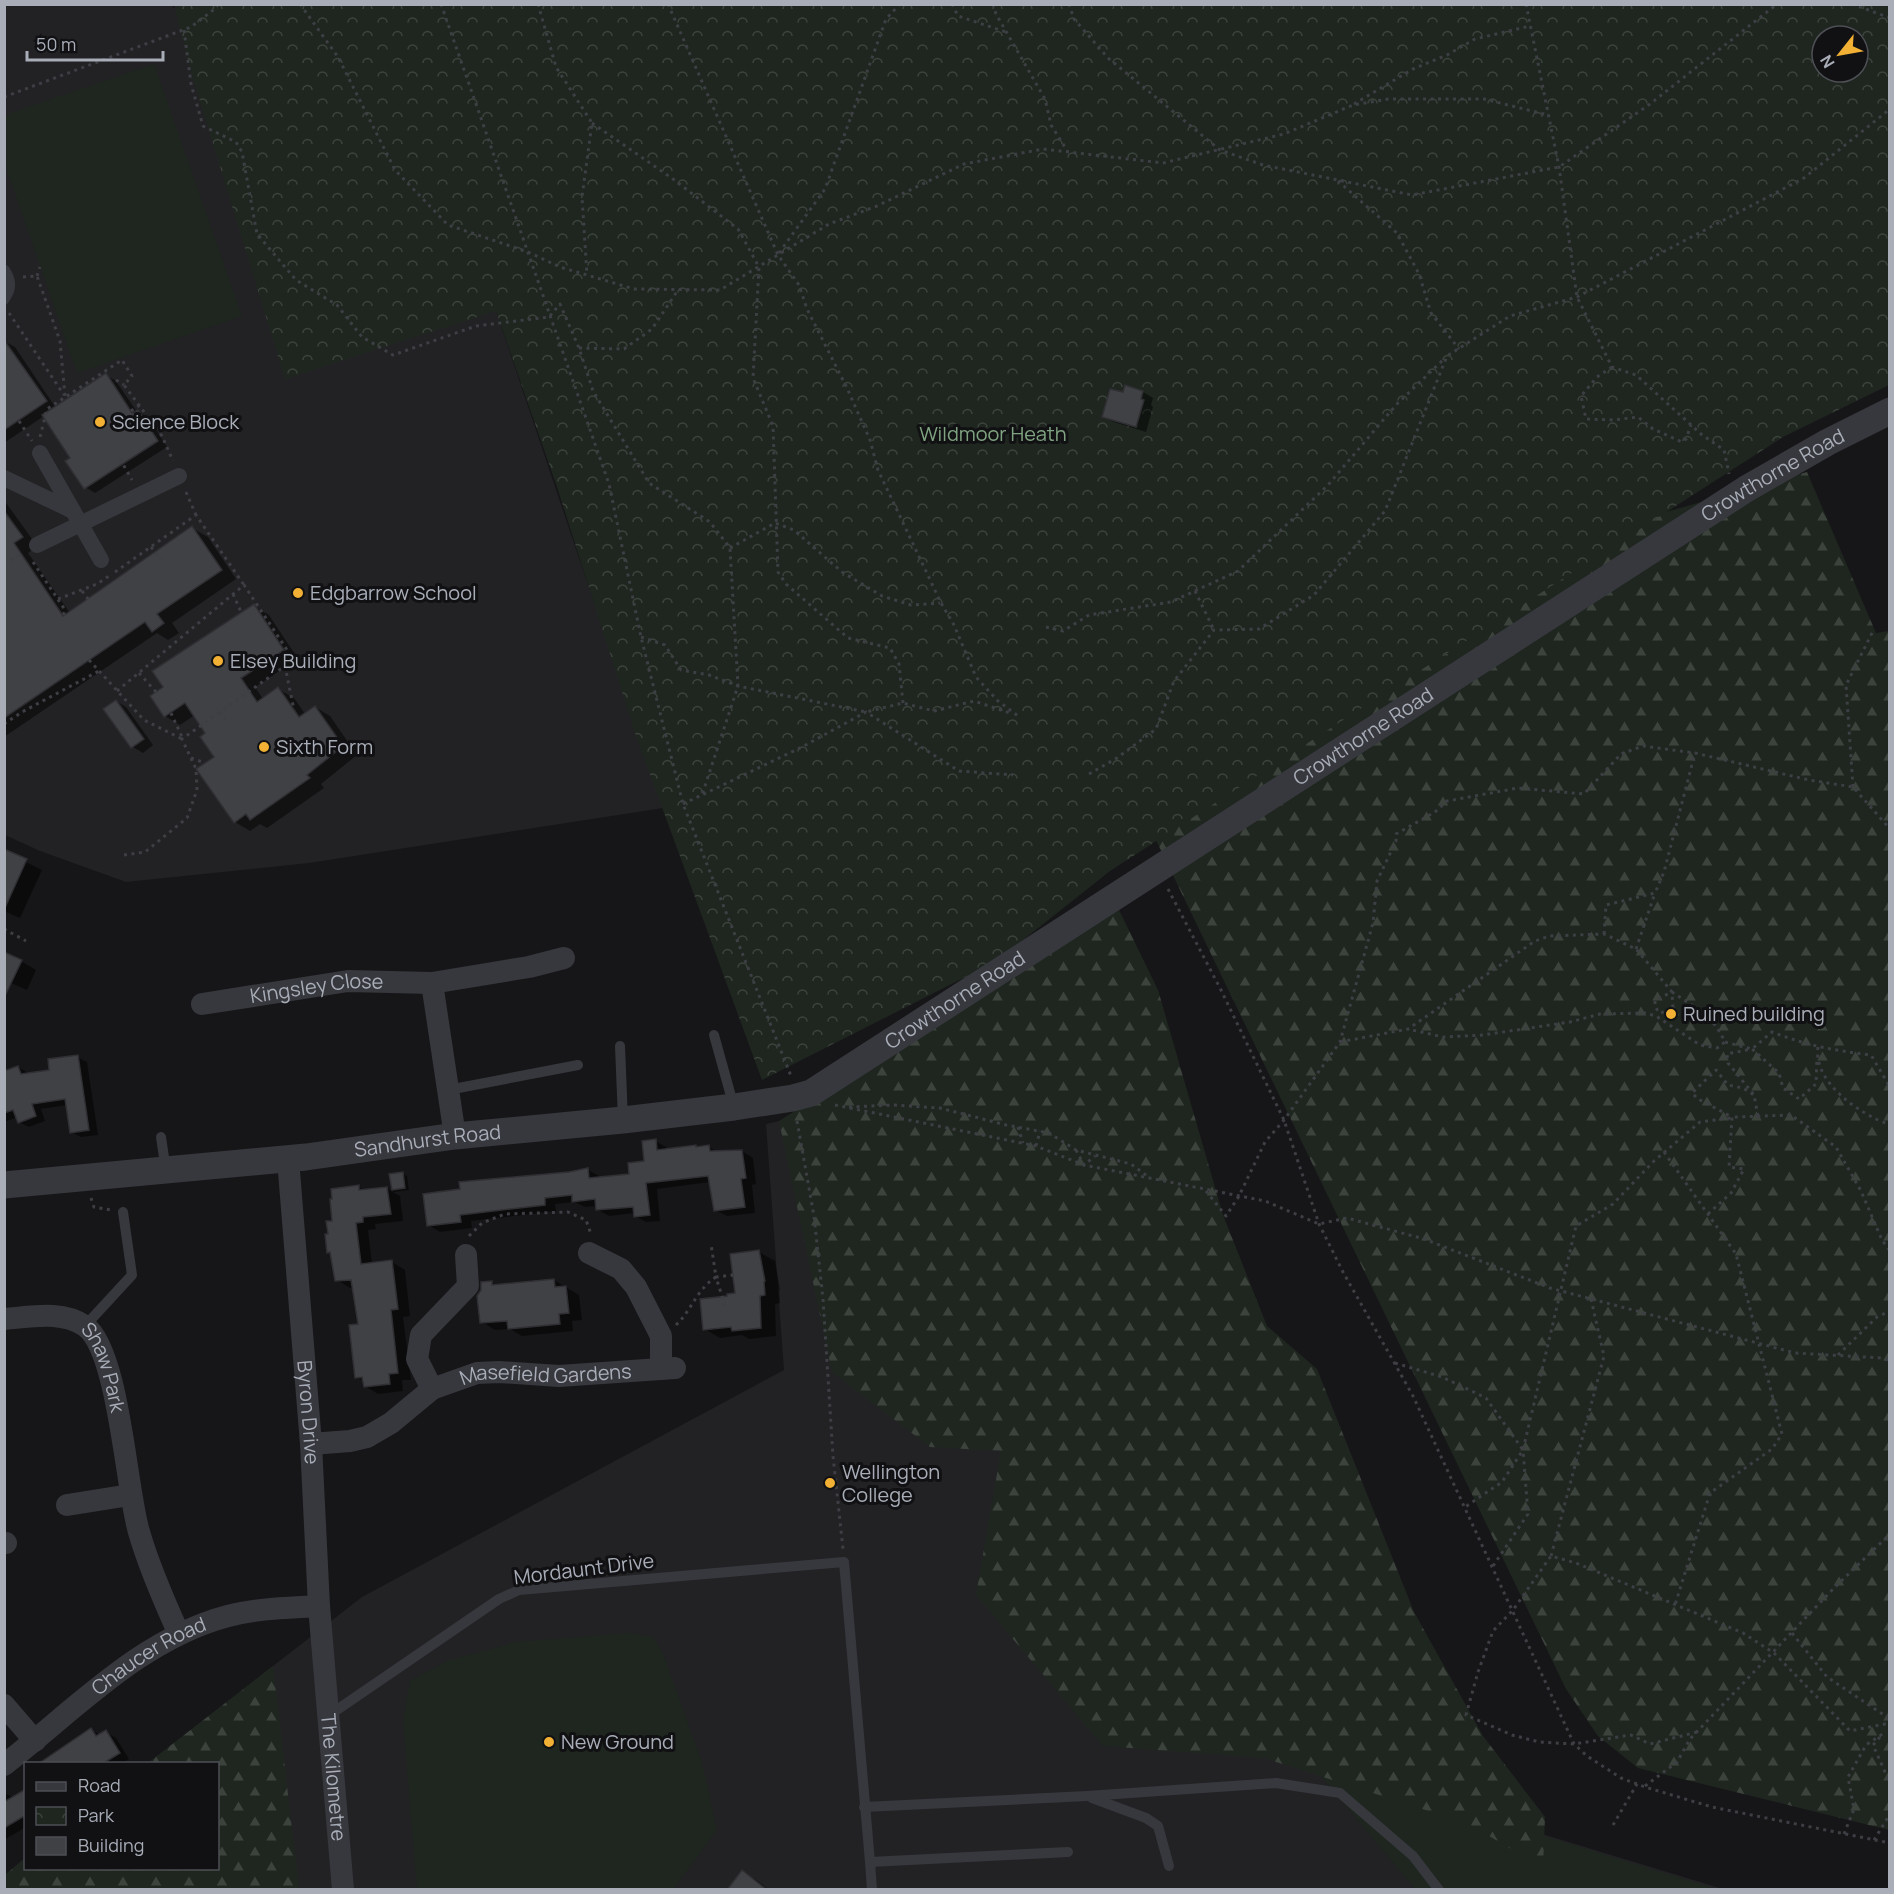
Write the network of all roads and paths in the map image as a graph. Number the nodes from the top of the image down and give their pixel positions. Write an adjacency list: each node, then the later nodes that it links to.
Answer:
1 (218, 4): 15 (path)
2 (300, 4): 26 (path)
3 (441, 4): 26 (path)
4 (538, 4): 21 (path)
5 (668, 4): 27 (path)
6 (900, 4): 27 (path)
7 (952, 4): 16 (path)
8 (993, 4): 16 (path)
9 (1069, 4): 22 (path)
10 (1526, 4): 14 (path)
11 (1777, 4): 24 (path)
12 (1852, 4): 13 (path)
13 (1890, 18)
14 (1531, 26): 18 (path); 20 (path)
15 (184, 30): 17 (path); 37 (path)
16 (1007, 32): 23 (path)
17 (4, 97)
18 (1353, 105): 20 (path); 22 (path)
19 (1890, 109): 34 (path)
20 (1548, 115): 24 (path)
21 (592, 123): 29 (path); 31 (path)
22 (1220, 150): 23 (path); 25 (path)
23 (1068, 152): 27 (path)
24 (1559, 167): 25 (path); 34 (path)
25 (1337, 180): 39 (path)
26 (528, 252): 31 (path); 37 (path)
27 (778, 255): 29 (path); 75 (path)
28 (40, 267): 32 (path)
29 (759, 267): 33 (path); 58 (path)
30 (8, 275): 32 (path); 35 (lane)
31 (587, 275): 33 (path)
32 (37, 276): 44 (path)
33 (678, 290): 38 (path)
34 (1577, 297): 39 (path); 41 (path)
35 (4, 300)
36 (4, 306): 44 (path)
37 (549, 317): 38 (path); 81 (path)
38 (579, 348): 60 (path)
39 (1459, 349): 40 (path)
40 (1447, 356): 71 (path); 80 (path)
41 (1612, 367): 49 (path); 49 (path)
42 (116, 380): 43 (path)
43 (124, 385): 44 (path); 45 (path)
44 (64, 396): 50 (path)
45 (140, 405): 46 (path); 52 (path)
46 (131, 411)
47 (1890, 411): 107 (street, Crowthorne Road)
48 (19, 421): 50 (path)
49 (1691, 425): 54 (path)
50 (40, 453): 57 (street)
51 (120, 459): 55 (path)
52 (179, 476): 55 (street); 56 (path)
53 (4, 478): 57 (street)
54 (1730, 478)
55 (140, 495): 57 (street)
56 (196, 515): 59 (path); 69 (path)
57 (77, 518): 61 (street); 63 (street)
58 (775, 523): 60 (path); 75 (path); 89 (path)
59 (151, 547): 62 (path); 65 (path)
60 (730, 548): 86 (path)
61 (32, 552): 64 (path); 73 (path)
62 (161, 559)
63 (101, 560)
64 (4, 564)
65 (127, 564): 66 (path); 67 (path)
66 (130, 571)
67 (108, 577): 68 (path); 70 (path)
68 (112, 582)
69 (243, 585): 72 (path); 83 (path)
70 (81, 590): 73 (path); 74 (path)
71 (1195, 591): 78 (path); 80 (path)
72 (233, 594): 76 (path); 85 (path)
73 (58, 599): 77 (path)
74 (88, 599)
75 (941, 603): 89 (path)
76 (241, 612)
77 (63, 616)
78 (1046, 627)
79 (1874, 629): 102 (path)
80 (1214, 630): 100 (path)
81 (641, 637): 86 (path); 104 (path)
82 (89, 660): 84 (path)
83 (285, 666): 90 (path); 92 (path)
84 (99, 670): 87 (path); 95 (path)
85 (139, 673): 87 (path); 88 (path)
86 (738, 686): 93 (path); 103 (path)
87 (117, 691): 96 (path)
88 (156, 692)
89 (903, 704): 93 (path)
90 (294, 710)
91 (171, 712): 96 (path)
92 (220, 712): 94 (path); 96 (path)
93 (866, 712): 101 (path); 103 (path)
94 (225, 720)
95 (4, 724)
96 (182, 739): 98 (path)
97 (1695, 753): 102 (path); 108 (path); 120 (path)
98 (191, 758): 99 (path); 106 (path)
99 (205, 763)
100 (1089, 774)
101 (1013, 775)
102 (1853, 787): 105 (path)
103 (702, 795): 104 (path)
104 (683, 804): 130 (path)
105 (1890, 829)
106 (124, 855)
107 (1146, 872): 127 (street, Crowthorne Road); 138 (path)
108 (1655, 892): 110 (path); 112 (path)
109 (4, 929): 111 (path)
110 (1604, 934): 112 (path); 118 (path)
111 (26, 941)
112 (1636, 949): 115 (path)
113 (564, 958): 114 (street, Kingsley Close)
114 (432, 983): 116 (street, Kingsley Close); 129 (street)
115 (1672, 992): 117 (path); 117 (path); 121 (path)
116 (202, 1004)
117 (1658, 1015): 118 (path); 121 (path)
118 (1408, 1029): 120 (path)
119 (714, 1035): 133 (lane)
120 (1340, 1042): 138 (path)
121 (1725, 1042): 124 (path)
122 (620, 1046): 137 (lane)
123 (1818, 1047): 124 (path); 125 (path); 128 (path)
124 (1752, 1049): 125 (path); 131 (path)
125 (1817, 1057): 139 (path)
126 (578, 1065): 129 (lane)
127 (844, 1072): 130 (street, Sandhurst Road)
128 (1890, 1087)
129 (448, 1090): 142 (street)
130 (793, 1091): 133 (street, Sandhurst Road); 185 (path)
131 (1754, 1095): 135 (path); 136 (path)
132 (830, 1104): 134 (path)
133 (734, 1107): 137 (street, Sandhurst Road)
134 (843, 1107): 140 (path); 144 (path)
135 (1758, 1116): 136 (path); 161 (path)
136 (1732, 1118): 147 (path); 158 (path)
137 (623, 1120): 142 (street, Sandhurst Road)
138 (1284, 1120): 155 (path); 159 (path)
139 (1890, 1125)
140 (1018, 1127): 141 (path); 144 (path)
141 (1041, 1131): 145 (path); 146 (path)
142 (455, 1136): 149 (street, Sandhurst Road)
143 (162, 1137): 151 (lane)
144 (1023, 1143): 145 (path)
145 (1036, 1146): 150 (path)
146 (1076, 1150): 148 (path); 150 (path)
147 (1664, 1152): 158 (path); 166 (path)
148 (1095, 1156): 150 (path); 152 (path)
149 (288, 1159): 151 (street, Sandhurst Road); 178 (street, Byron Drive)
150 (1084, 1165): 152 (path)
151 (166, 1171): 153 (street, Sandhurst Road)
152 (1148, 1177): 154 (path)
153 (4, 1185)
154 (1206, 1190): 155 (path); 155 (path)
155 (1239, 1196): 159 (path)
156 (91, 1197): 157 (path)
157 (123, 1212): 171 (lane)
158 (1708, 1214): 173 (path)
159 (1319, 1224): 166 (path); 176 (path)
160 (711, 1244): 165 (path)
161 (1890, 1251)
162 (466, 1255): 163 (path); 177 (street, Masefield Gardens)
163 (595, 1256): 172 (street, Masefield Gardens)
164 (733, 1275): 165 (path)
165 (716, 1277): 168 (path); 172 (path)
166 (1560, 1291): 167 (path); 179 (path)
167 (1591, 1299): 173 (path); 184 (path)
168 (725, 1306)
169 (1890, 1311): 174 (path)
170 (4, 1319): 171 (street, Shaw Park)
171 (85, 1326): 180 (street, Shaw Park)
172 (660, 1334): 177 (street, Masefield Gardens)
173 (1759, 1343): 174 (path); 187 (path)
174 (1838, 1355): 175 (path)
175 (1890, 1361)
176 (1394, 1363): 179 (path); 182 (path)
177 (432, 1389): 178 (street, Masefield Gardens)
178 (310, 1444): 188 (street, Byron Drive)
179 (1523, 1450): 182 (path); 186 (path)
180 (130, 1496): 181 (street); 191 (street, Shaw Park)
181 (67, 1505)
182 (1465, 1507): 186 (path)
183 (1890, 1534): 190 (path)
184 (1551, 1556): 187 (path); 189 (path)
185 (844, 1562): 195 (lane, Mordaunt Drive); 206 (lane)
186 (1493, 1566): 189 (path)
187 (1675, 1605): 192 (path)
188 (319, 1606): 191 (street, Chaucer Road); 193 (street, Byron Drive)
189 (1513, 1610): 200 (path); 200 (path)
190 (1792, 1633): 192 (path); 196 (path)
191 (179, 1634): 199 (street, Chaucer Road)
192 (1774, 1653): 196 (path); 197 (path)
193 (325, 1664): 195 (street, The Kilometre)
194 (4, 1705): 199 (street)
195 (328, 1716): 215 (street, The Kilometre)
196 (1890, 1723): 198 (path)
197 (1697, 1732): 200 (path); 204 (path)
198 (1884, 1733): 202 (path); 209 (path)
199 (35, 1741): 201 (street, Chaucer Road)
200 (1574, 1744): 203 (path)
201 (4, 1765)
202 (1890, 1783)
203 (1637, 1784): 204 (path); 208 (path)
204 (1645, 1786): 209 (path)
205 (1087, 1796): 206 (lane); 214 (lane); 217 (lane)
206 (864, 1807): 213 (lane)
207 (1890, 1814): 210 (path)
208 (1613, 1825)
209 (1844, 1834): 210 (path)
210 (1874, 1840): 211 (path)
211 (1890, 1843)
212 (1068, 1852): 213 (lane)
213 (870, 1862): 216 (lane)
214 (1170, 1866)
215 (343, 1890)
216 (872, 1890)
217 (1439, 1890)

